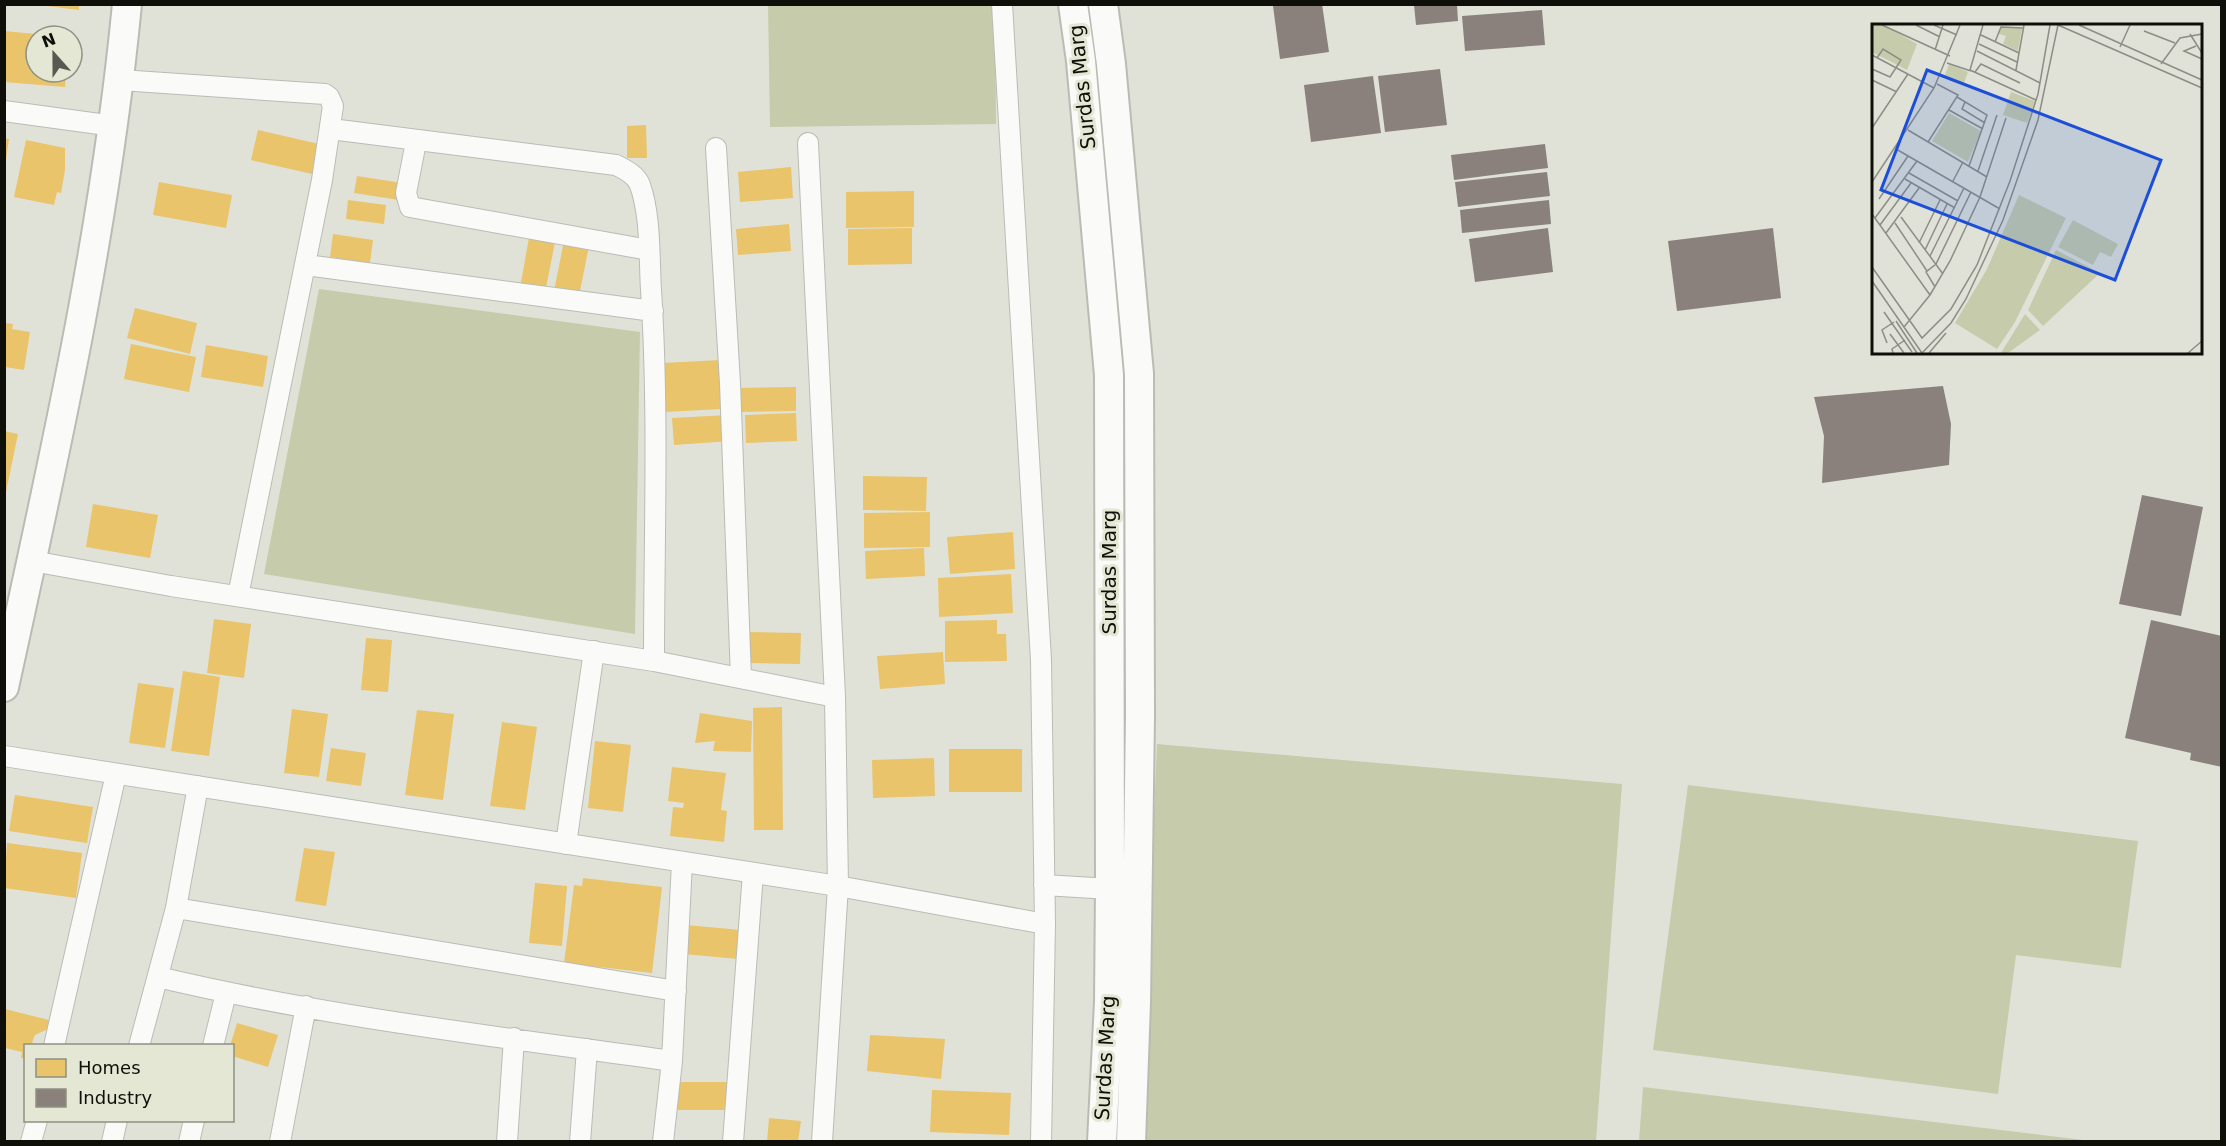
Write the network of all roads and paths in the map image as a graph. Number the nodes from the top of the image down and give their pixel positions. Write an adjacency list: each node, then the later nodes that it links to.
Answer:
1 (127, 4): 5 (main road)
2 (1002, 4): 30 (street)
3 (1073, 4): 22 (main road, Surdas Marg)
4 (1104, 4): 23 (main road, Surdas Marg)
5 (120, 80): 7 (main road); 8 (street)
6 (4, 111): 7 (street)
7 (114, 126): 15 (main road)
8 (331, 129): 9 (street); 13 (street)
9 (416, 142): 12 (street); 12 (street)
10 (808, 143): 21 (street)
11 (716, 148): 19 (street)
12 (649, 250): 14 (street)
13 (306, 265): 14 (street); 16 (street)
14 (653, 311): 18 (street)
15 (32, 561): 16 (street); 20 (main road)
16 (238, 596): 17 (street)
17 (594, 651): 18 (street); 27 (street)
18 (654, 661): 19 (street)
19 (741, 678): 21 (street)
20 (4, 687)
21 (835, 697): 31 (street)
22 (1109, 714): 23 (main road); 32 (main road, Surdas Marg)
23 (1140, 716): 59 (main road, Surdas Marg)
24 (4, 756): 25 (street)
25 (116, 774): 26 (street); 40 (street)
26 (198, 786): 27 (street); 33 (street)
27 (566, 844): 28 (street)
28 (682, 862): 29 (street); 36 (street)
29 (753, 873): 31 (street); 55 (street)
30 (1044, 885): 32 (street); 34 (street)
31 (838, 886): 34 (street); 56 (street)
32 (1110, 889): 58 (main road, Surdas Marg)
33 (176, 908): 35 (street); 36 (street)
34 (1045, 924): 57 (street)
35 (158, 977): 37 (street); 41 (street)
36 (676, 991): 44 (street)
37 (226, 993): 38 (street); 42 (street)
38 (306, 1006): 39 (street); 51 (street)
39 (514, 1038): 43 (street); 52 (street)
40 (54, 1044)
41 (140, 1044)
42 (213, 1044)
43 (587, 1049): 44 (street); 53 (street)
44 (672, 1061): 54 (street)
45 (36, 1122): 48 (street)
46 (117, 1122): 49 (street)
47 (194, 1122): 50 (street)
48 (31, 1142)
49 (112, 1142)
50 (189, 1142)
51 (280, 1142)
52 (507, 1142)
53 (580, 1142)
54 (663, 1142)
55 (733, 1142)
56 (822, 1142)
57 (1041, 1142)
58 (1101, 1142)
59 (1131, 1142)

